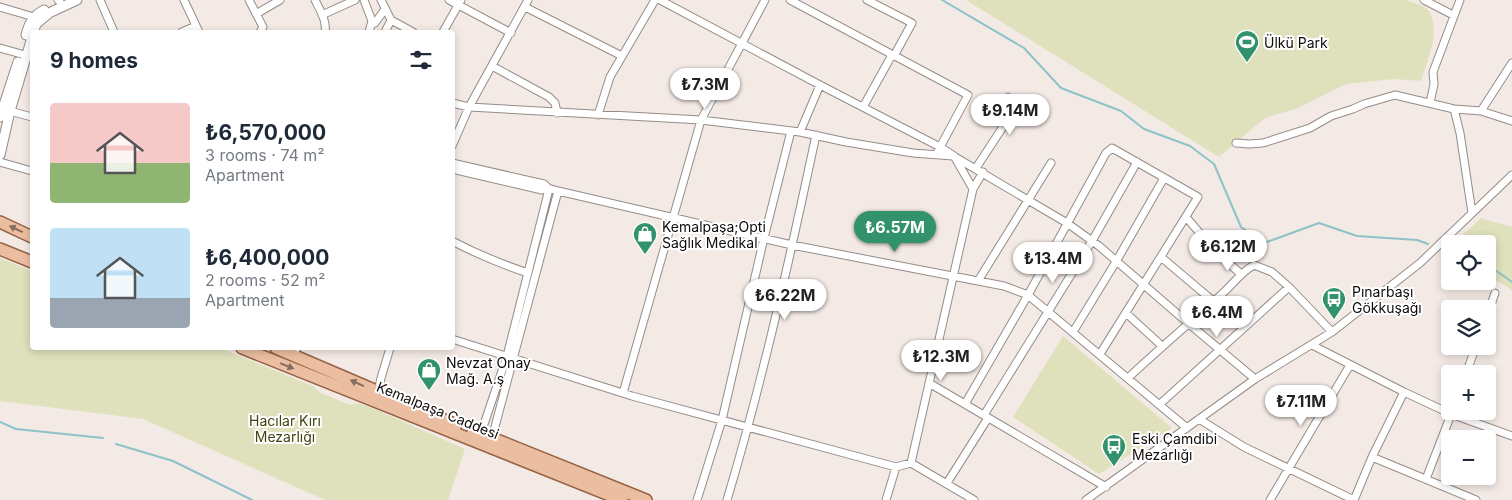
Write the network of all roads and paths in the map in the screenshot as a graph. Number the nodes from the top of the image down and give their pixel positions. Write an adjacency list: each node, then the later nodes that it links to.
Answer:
1 (77, 0): 30 (street)
2 (100, 0): 31 (street)
3 (184, 0): 29 (street)
4 (249, 0): 23 (street)
5 (280, 0): 23 (street)
6 (315, 0): 24 (street)
7 (355, 0): 24 (street)
8 (364, 0): 28 (street)
9 (381, 0): 22 (street)
10 (449, 0): 19 (street)
11 (655, 0): 43 (street)
12 (660, 0): 40 (street)
13 (765, 0): 40 (street)
14 (790, 0): 44 (street)
15 (867, 0): 44 (street)
16 (1424, 0): 25 (street)
17 (1460, 0): 25 (street)
18 (61, 1): 26 (street)
19 (460, 2): 38 (street); 39 (street)
20 (526, 3): 39 (street); 43 (street)
21 (0, 7): 26 (street)
22 (385, 9): 27 (street); 28 (street)
23 (256, 14): 32 (street)
24 (322, 15): 33 (street)
25 (1453, 15): 49 (street)
26 (34, 17): 42 (street)
27 (391, 20): 36 (street); 37 (street)
28 (374, 22): 34 (street); 35 (street)
29 (198, 29)
30 (34, 30)
31 (113, 30)
32 (261, 30)
33 (326, 30)
34 (370, 30)
35 (385, 30)
36 (386, 30)
37 (409, 30)
38 (445, 30)
39 (511, 33): 46 (street)
40 (742, 44): 47 (street); 59 (street)
41 (0, 48): 42 (street)
42 (28, 55): 54 (street)
43 (622, 56): 57 (street)
44 (893, 56): 52 (street); 66 (street)
45 (1512, 63): 55 (street)
46 (492, 66): 51 (street); 56 (street)
47 (820, 86): 52 (street); 62 (street)
48 (1008, 97): 74 (street)
49 (1430, 103): 53 (street); 65 (street)
50 (455, 104): 51 (street)
51 (469, 107): 56 (street); 64 (street)
52 (863, 107): 66 (street)
53 (1454, 109): 55 (street); 84 (street)
54 (3, 111): 58 (street); 67 (street)
55 (1481, 111): 60 (street)
56 (557, 112): 57 (street)
57 (598, 115): 59 (street)
58 (30, 117)
59 (701, 120): 61 (street); 85 (street)
60 (1512, 122)
61 (791, 131): 62 (street); 90 (street)
62 (800, 132): 63 (street)
63 (816, 135): 68 (street); 93 (street)
64 (455, 139)
65 (1236, 143)
66 (940, 147): 68 (street); 69 (street)
67 (0, 155)
68 (936, 155): 69 (street)
69 (954, 156): 74 (street); 81 (street)
70 (0, 162): 76 (street)
71 (1137, 162): 79 (street); 88 (street); 91 (street)
72 (1051, 163): 83 (street)
73 (455, 164): 80 (street)
74 (976, 168): 77 (street)
75 (455, 169): 80 (street)
76 (30, 170)
77 (983, 172): 81 (street); 83 (street)
78 (1512, 175): 84 (street)
79 (1164, 178): 86 (street); 96 (street)
80 (548, 188): 82 (street); 98 (street)
81 (973, 189): 100 (street)
82 (558, 191): 85 (street); 121 (street)
83 (1028, 200): 88 (street); 101 (street)
84 (1472, 213): 112 (street)
85 (672, 217): 90 (street); 128 (street)
86 (1186, 217): 95 (street); 99 (street)
87 (0, 222): 89 (main road, one-way to 87)
88 (1067, 224): 91 (street); 105 (street)
89 (30, 236)
90 (764, 238): 93 (street); 134 (street)
91 (1092, 241): 96 (street); 108 (street)
92 (455, 243): 98 (street)
93 (792, 245): 100 (street); 137 (street)
94 (0, 249): 97 (main road)
95 (1161, 257): 102 (street); 107 (street)
96 (1116, 260): 102 (street); 111 (street)
97 (30, 261)
98 (528, 273): 121 (street)
99 (1242, 274): 103 (street); 107 (street)
100 (954, 276): 101 (street); 125 (street)
101 (978, 280): 105 (street)
102 (1144, 284): 109 (street); 110 (street)
103 (1289, 287): 112 (street); 118 (street)
104 (1495, 293): 106 (street)
105 (1028, 294): 108 (street); 129 (street)
106 (1493, 300)
107 (1213, 301): 110 (street)
108 (1049, 312): 111 (street); 132 (street)
109 (1126, 313): 115 (street); 120 (street)
110 (1188, 323): 115 (street); 118 (street)
111 (1073, 332): 120 (street)
112 (1332, 332): 114 (street)
113 (455, 340): 121 (street)
114 (1312, 345): 122 (street); 124 (street)
115 (1162, 346): 123 (street)
116 (247, 350): 149 (main road, Kemalpaşa Caddesi, one-way to 149)
117 (389, 350): 126 (street)
118 (1220, 350): 124 (street); 130 (street)
119 (294, 351): 126 (main road, Kemalpaşa Caddesi, one-way to 119)
120 (1100, 354): 123 (street)
121 (510, 357): 128 (street); 139 (street); 141 (street)
122 (1350, 365): 127 (street); 145 (street)
123 (1128, 378): 130 (street)
124 (1255, 379): 133 (street)
125 (929, 383): 129 (street); 143 (street)
126 (378, 392): 139 (main road, Kemalpaşa Caddesi)
127 (1404, 392): 131 (street); 142 (street)
128 (622, 393): 134 (street)
129 (965, 404): 132 (street)
130 (1160, 404): 138 (street)
131 (1441, 408)
132 (986, 416): 147 (street); 148 (street)
133 (1199, 419): 138 (street); 145 (street)
134 (722, 420): 137 (street); 151 (street)
135 (1449, 420): 146 (street)
136 (1470, 420): 140 (street)
137 (749, 427): 144 (street); 152 (street)
138 (1187, 428): 148 (street)
139 (480, 436): 141 (main road, Kemalpaşa Caddesi)
140 (1512, 436)
141 (492, 438): 150 (main road, Kemalpaşa Caddesi)
142 (1372, 457): 146 (street); 157 (street)
143 (911, 463): 144 (street); 147 (street)
144 (896, 467): 153 (street)
145 (1289, 470): 156 (street); 157 (street)
146 (1426, 479): 158 (street)
147 (947, 483): 154 (street)
148 (1106, 487): 155 (street)
149 (622, 500)
150 (646, 500)
151 (697, 500)
152 (727, 500)
153 (886, 500)
154 (974, 500)
155 (1086, 500)
156 (1270, 500)
157 (1354, 500)
158 (1476, 500)

